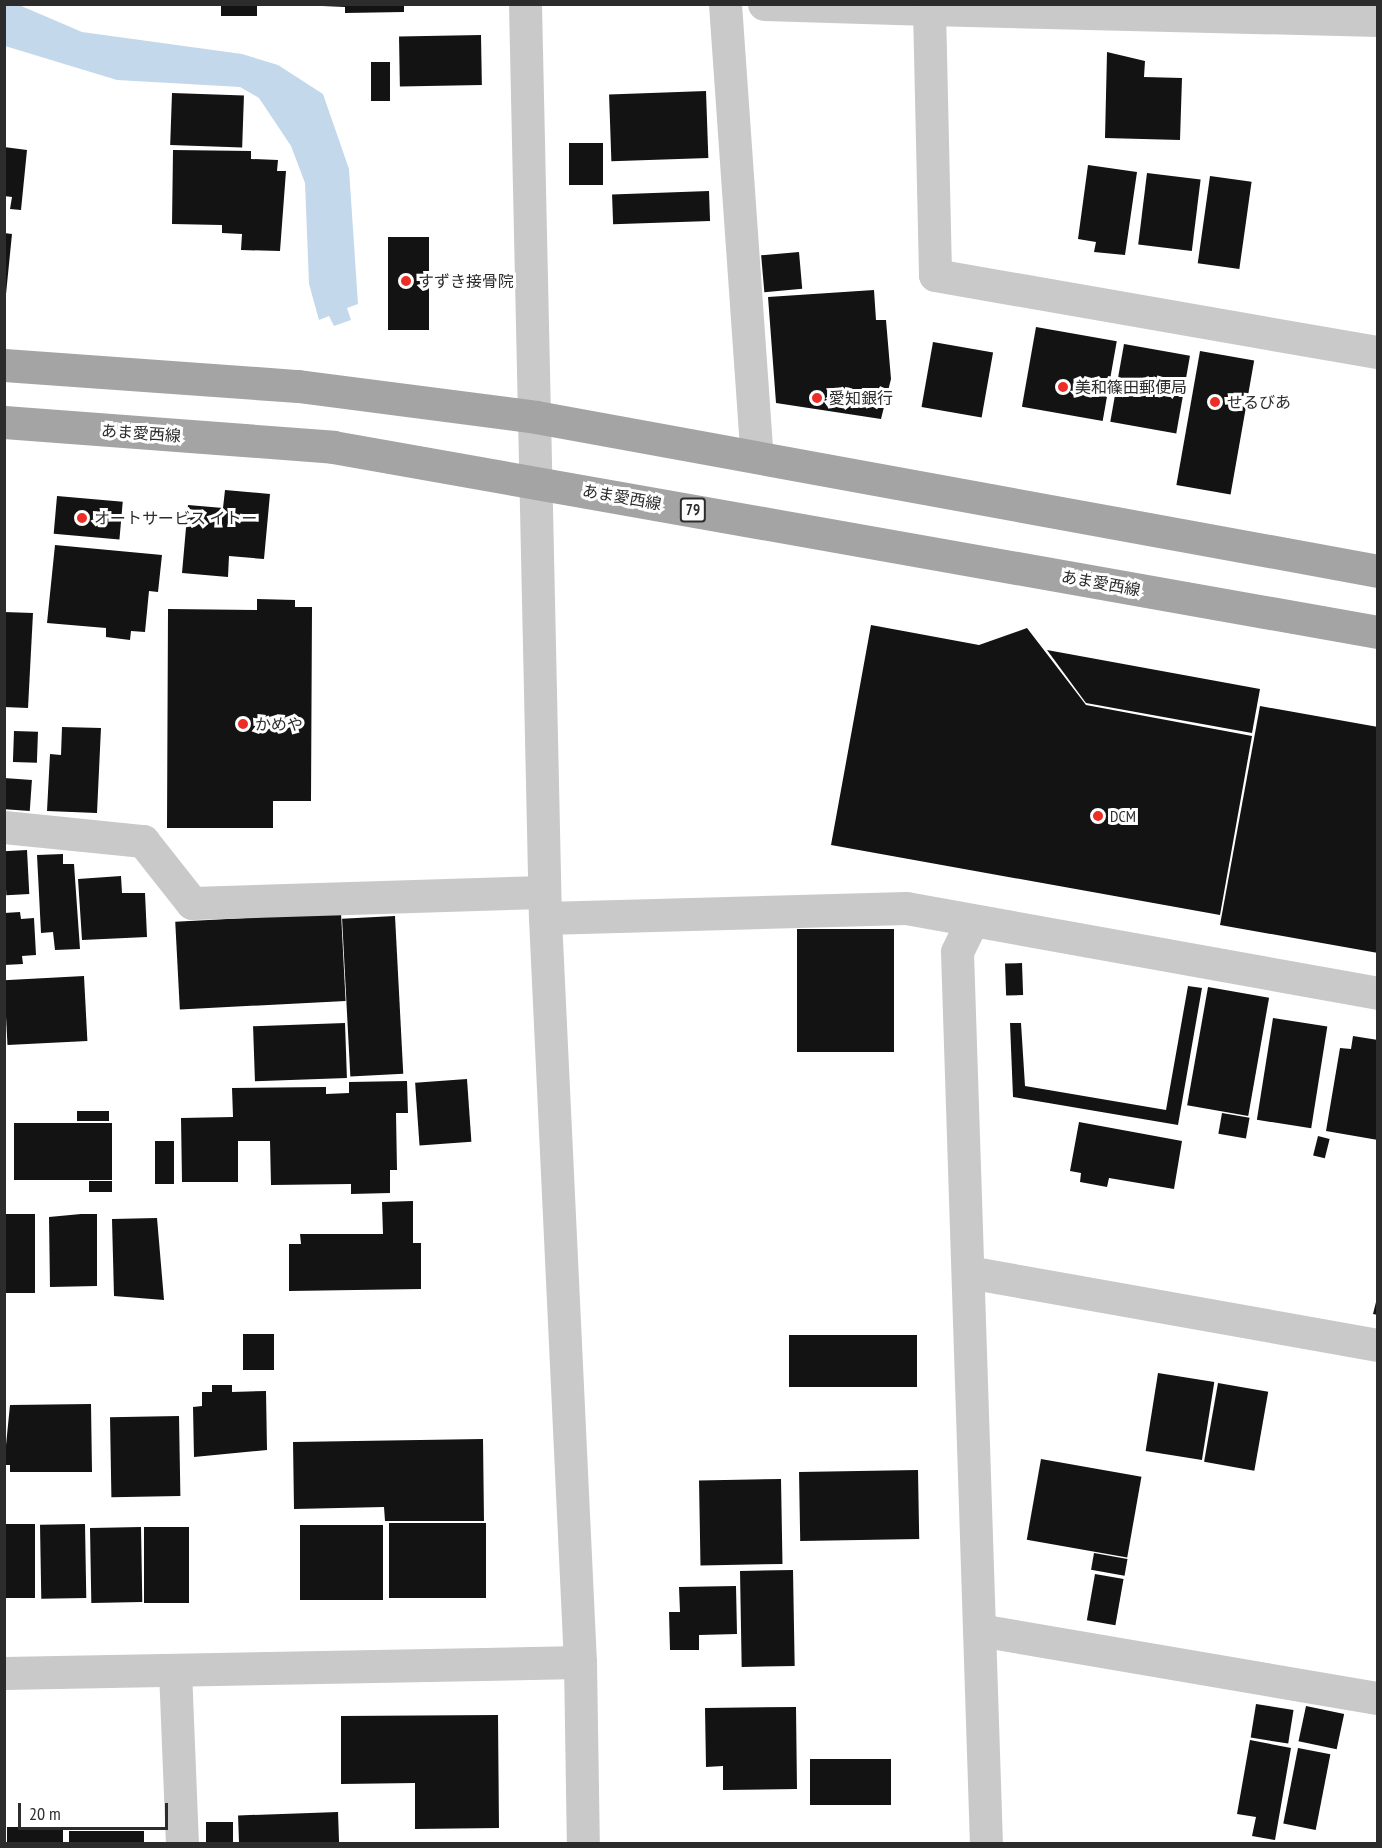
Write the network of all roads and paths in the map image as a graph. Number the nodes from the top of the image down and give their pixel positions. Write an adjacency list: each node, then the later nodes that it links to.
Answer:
1 (525, 4): 8 (street)
2 (725, 4): 10 (street)
3 (764, 4): 4 (street)
4 (929, 9): 5 (street); 6 (street)
5 (1377, 20)
6 (1377, 352)
7 (4, 365): 8 (main road)
8 (536, 417): 10 (main road); 11 (street)
9 (4, 422): 11 (main road, あま愛西線 / 79)
10 (757, 457): 12 (main road)
11 (537, 482): 13 (main road, あま愛西線 / 79); 15 (street)
12 (1377, 571)
13 (1377, 632)
14 (4, 827): 15 (street)
15 (544, 905): 16 (street); 21 (street)
16 (972, 921): 17 (street); 18 (street)
17 (1377, 993)
18 (968, 1272): 19 (street); 20 (street)
19 (1377, 1345)
20 (979, 1630): 24 (street); 27 (street)
21 (580, 1662): 22 (street); 26 (street)
22 (175, 1670): 23 (street); 25 (street)
23 (4, 1673)
24 (1377, 1698)
25 (182, 1844)
26 (583, 1844)
27 (986, 1844)

